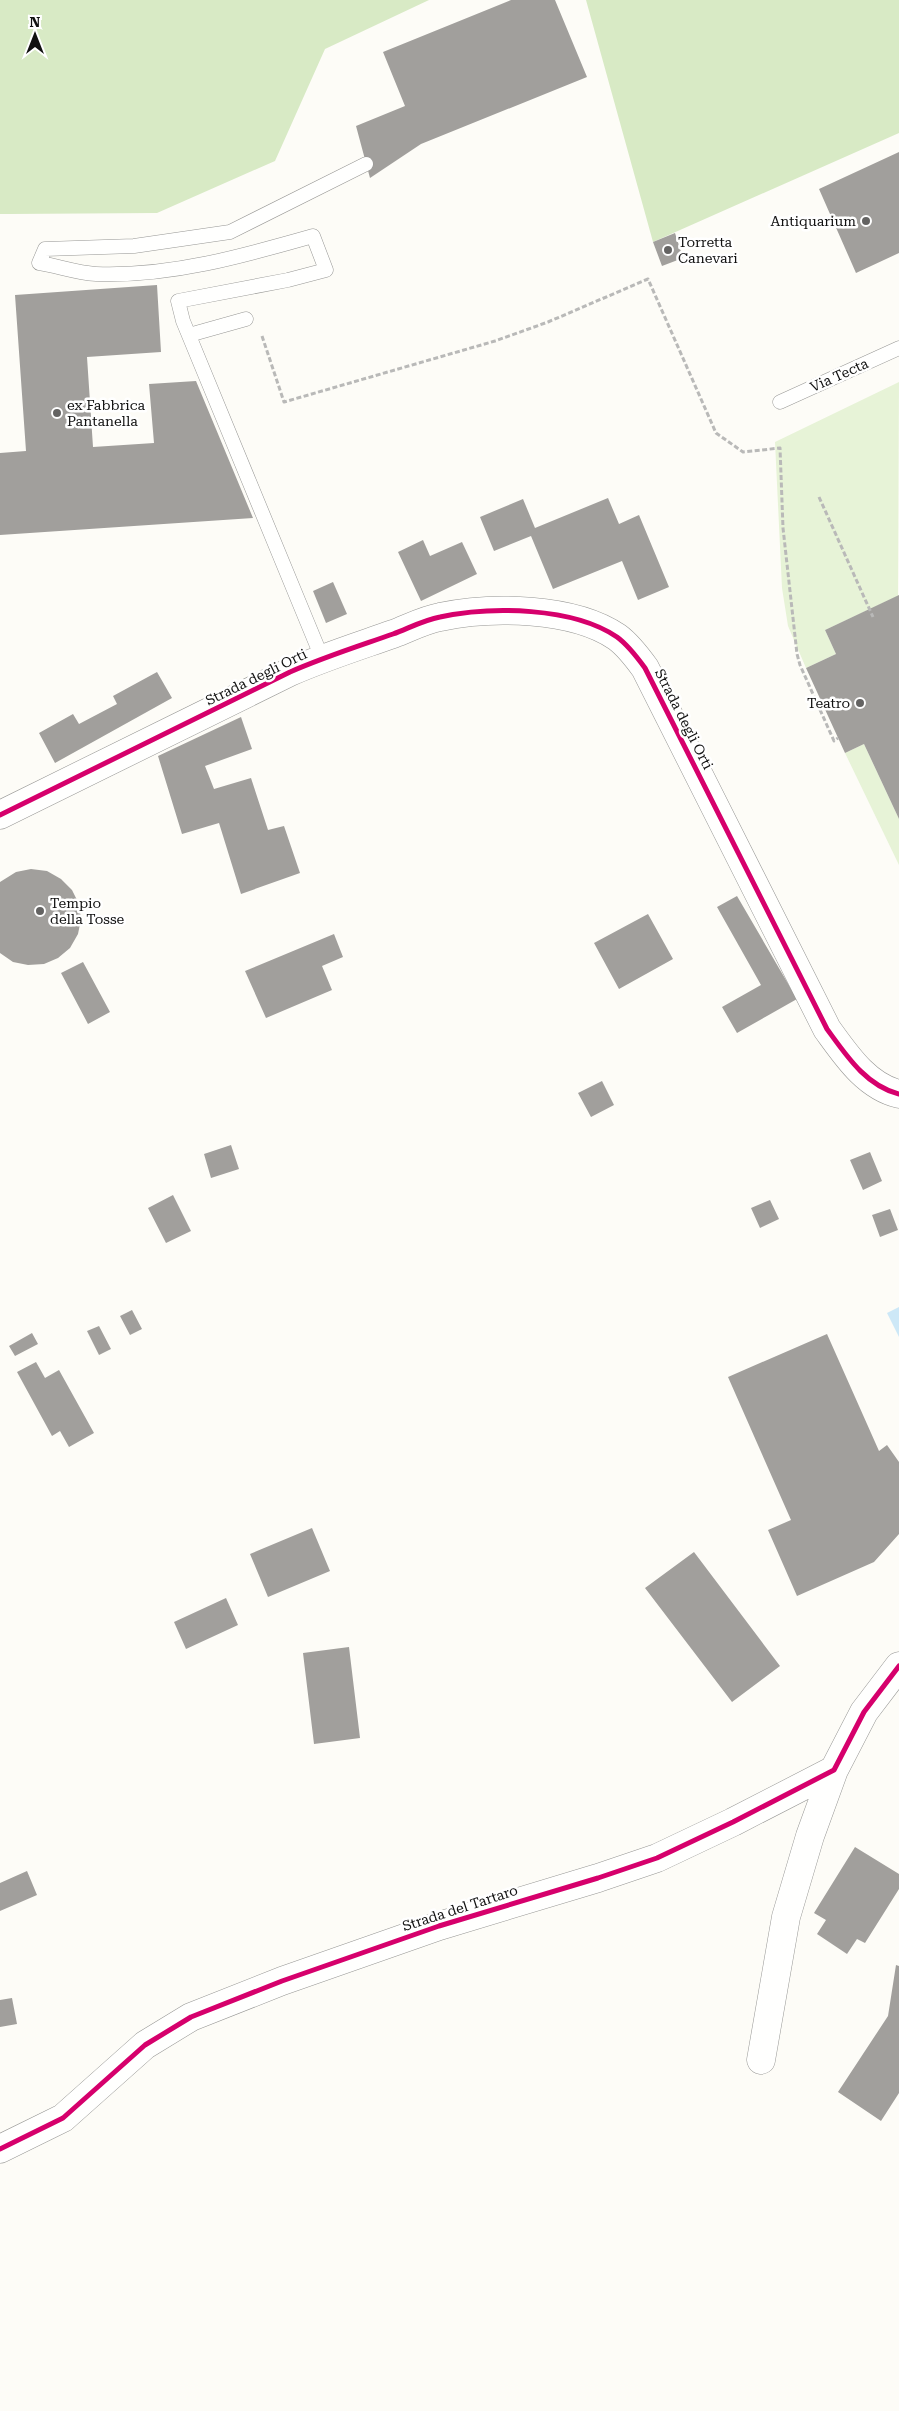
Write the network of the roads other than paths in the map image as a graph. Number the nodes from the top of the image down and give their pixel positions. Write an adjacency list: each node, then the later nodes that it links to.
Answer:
1 (366, 164): 3 (lane)
2 (246, 319): 3 (lane)
3 (189, 335): 6 (lane)
4 (899, 348): 5 (lane, Via Tecta)
5 (780, 402)
6 (322, 658): 7 (street, Strada degli Orti); 8 (street, Strada degli Orti)
7 (0, 815)
8 (899, 1094)
9 (899, 1666): 10 (street)
10 (834, 1770): 11 (street); 12 (street, Strada del Tartaro)
11 (761, 2060)
12 (0, 2149)

